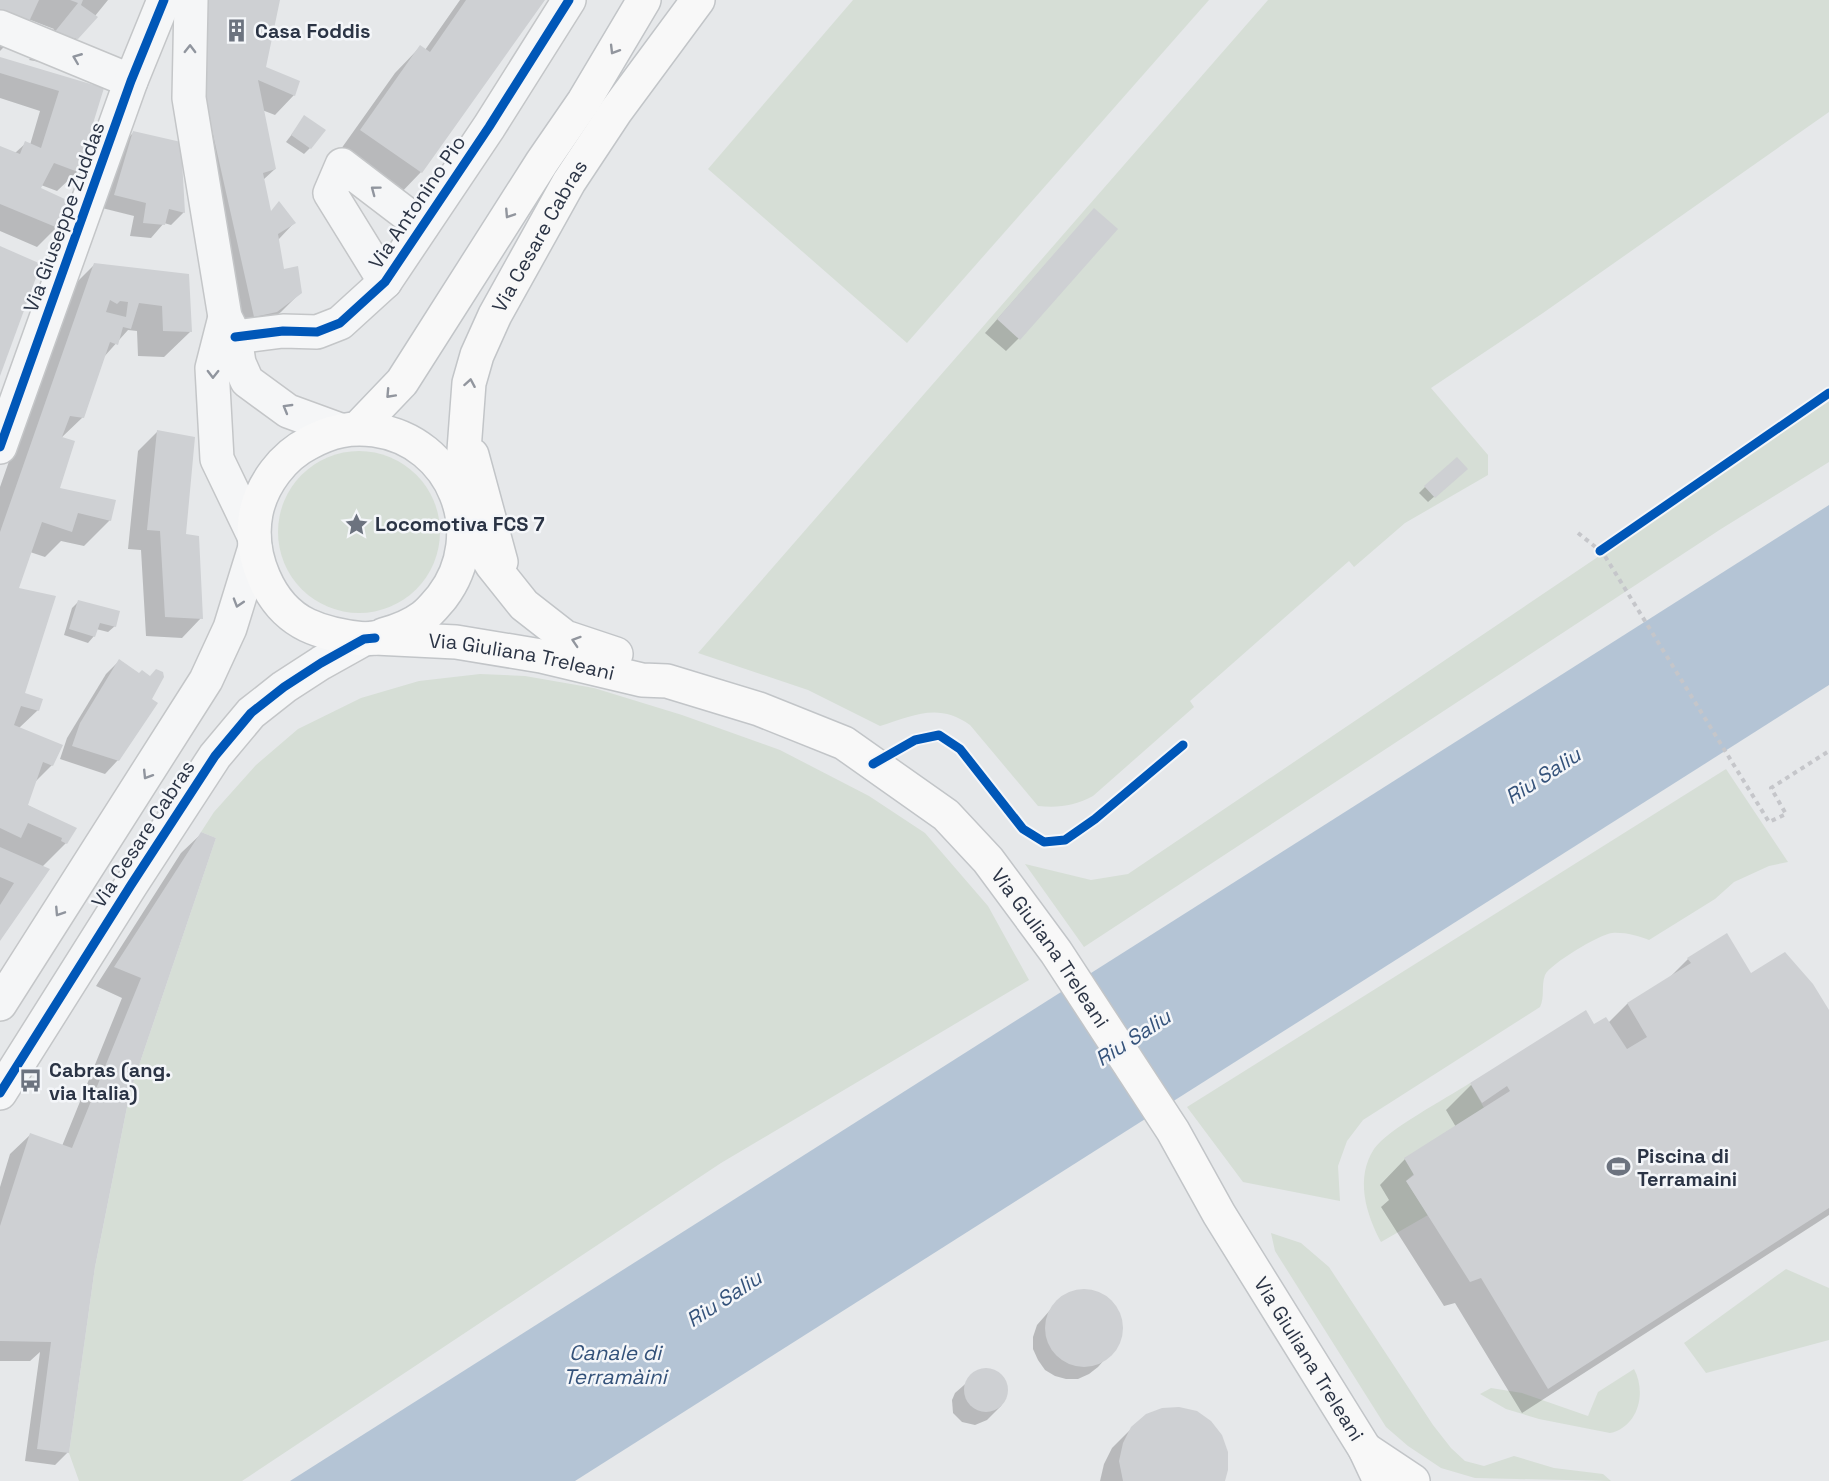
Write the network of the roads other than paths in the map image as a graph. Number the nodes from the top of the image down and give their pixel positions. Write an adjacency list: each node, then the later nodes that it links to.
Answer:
1 (164, 0): 8 (street, Via Giuseppe Zuddas)
2 (191, 0): 9 (street, one-way to 2)
3 (569, 0): 11 (street, Via Antonino Pio)
4 (644, 0): 14 (main road, Via Cesare Cabras, one-way to 14)
5 (698, 0): 10 (main road, Via Cesare Cabras)
6 (710, 0): 10 (street)
7 (1, 30): 8 (street, one-way to 7)
8 (131, 81): 9 (street); 16 (street, Via Giuseppe Zuddas)
9 (189, 98): 13 (street)
10 (580, 167): 15 (main road, Via Cesare Cabras, one-way to 10)
11 (422, 226): 12 (street, Via Antonino Pio); 12 (street, Via Antonino Pio, one-way to 12)
12 (385, 282): 13 (street, Via Antonino Pio)
13 (230, 327): 14 (street, one-way to 13); 18 (street, one-way to 18)
14 (349, 429): 17 (main road); 18 (main road)
15 (465, 430): 17 (main road, Via Cesare Cabras); 19 (main road, Via Giuliana Treleani)
16 (0, 447)
17 (462, 513): 19 (main road, Via Giuliana Treleani); 20 (main road)
18 (255, 542): 20 (main road); 22 (street, Via Cesare Cabras, one-way to 22)
19 (507, 584): 21 (main road, Via Giuliana Treleani, one-way to 19)
20 (370, 638): 21 (main road, Via Giuliana Treleani); 23 (street, Via Cesare Cabras)
21 (667, 681): 24 (main road, Via Giuliana Treleani)
22 (0, 1004)
23 (0, 1094)
24 (1365, 1449): 25 (main road, Via Giuliana Treleani); 26 (main road, Via Giuliana Treleani)
25 (1380, 1481)
26 (1413, 1481)

